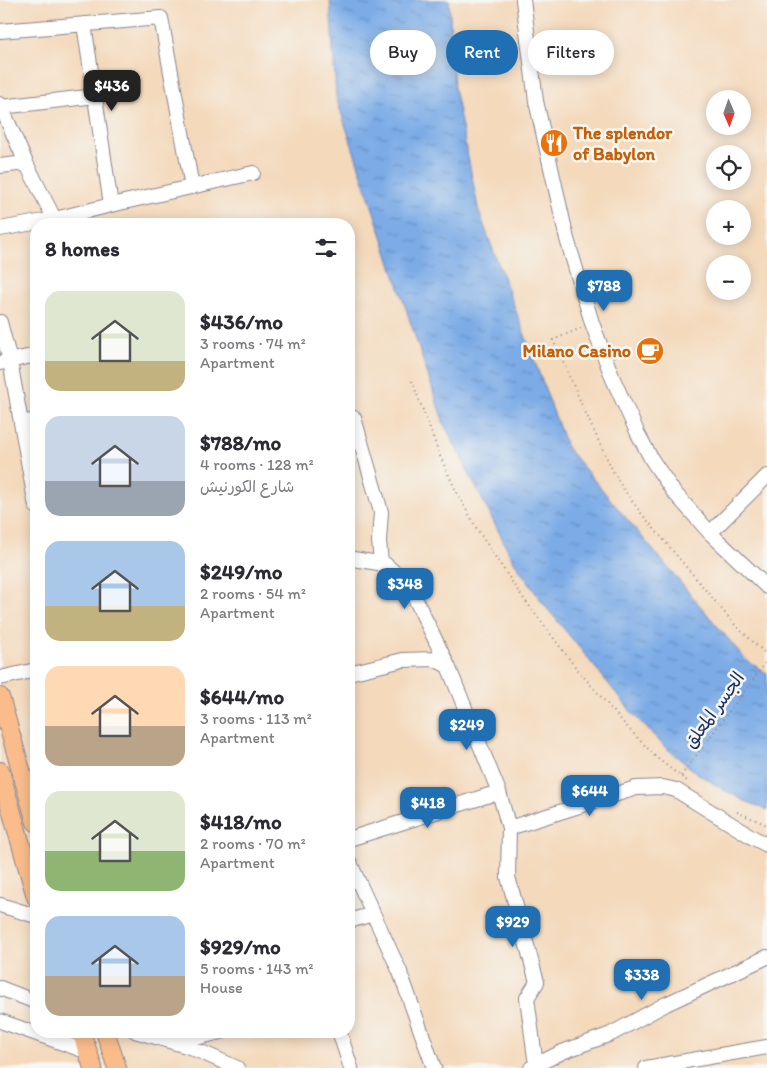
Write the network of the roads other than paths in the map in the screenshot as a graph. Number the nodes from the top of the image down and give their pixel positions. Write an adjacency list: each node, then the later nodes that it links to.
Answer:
1 (523, 0): 23 (street)
2 (84, 24): 3 (street); 4 (street); 9 (street)
3 (0, 31)
4 (96, 96): 5 (street); 10 (street)
5 (1, 106): 6 (street)
6 (26, 163): 7 (street); 11 (street)
7 (0, 166)
8 (253, 173): 9 (street)
9 (192, 187): 10 (street)
10 (110, 205): 12 (street)
11 (54, 218)
12 (69, 218)
13 (30, 225): 14 (street)
14 (0, 229)
15 (0, 322): 17 (street)
16 (30, 356): 17 (street)
17 (5, 362): 20 (street)
18 (30, 421): 20 (street)
19 (355, 421): 25 (street)
20 (21, 423): 21 (street)
21 (30, 470)
22 (767, 476): 23 (street)
23 (710, 533): 26 (street)
24 (355, 559): 25 (street)
25 (381, 563): 27 (street)
26 (765, 582)
27 (448, 666): 29 (street); 33 (street)
28 (30, 671): 30 (street)
29 (355, 672)
30 (0, 678)
31 (0, 697): 34 (main road)
32 (0, 770): 39 (main road)
33 (499, 792): 35 (street); 36 (street)
34 (30, 801)
35 (509, 828): 37 (street); 56 (street)
36 (355, 837)
37 (767, 844)
38 (355, 874): 42 (street)
39 (30, 876)
40 (0, 905): 41 (street)
41 (30, 914)
42 (374, 914): 43 (street); 60 (street)
43 (355, 919)
44 (767, 957): 56 (street)
45 (0, 988): 46 (street)
46 (30, 1000)
47 (0, 1021): 48 (street)
48 (30, 1034)
49 (40, 1038): 55 (street)
50 (83, 1038): 55 (main road)
51 (107, 1038): 55 (main road); 57 (main road)
52 (176, 1038): 58 (street)
53 (341, 1038): 59 (street)
54 (767, 1047): 61 (street)
55 (91, 1060)
56 (534, 1066)
57 (117, 1068)
58 (237, 1068)
59 (351, 1068)
60 (434, 1068)
61 (646, 1068)

